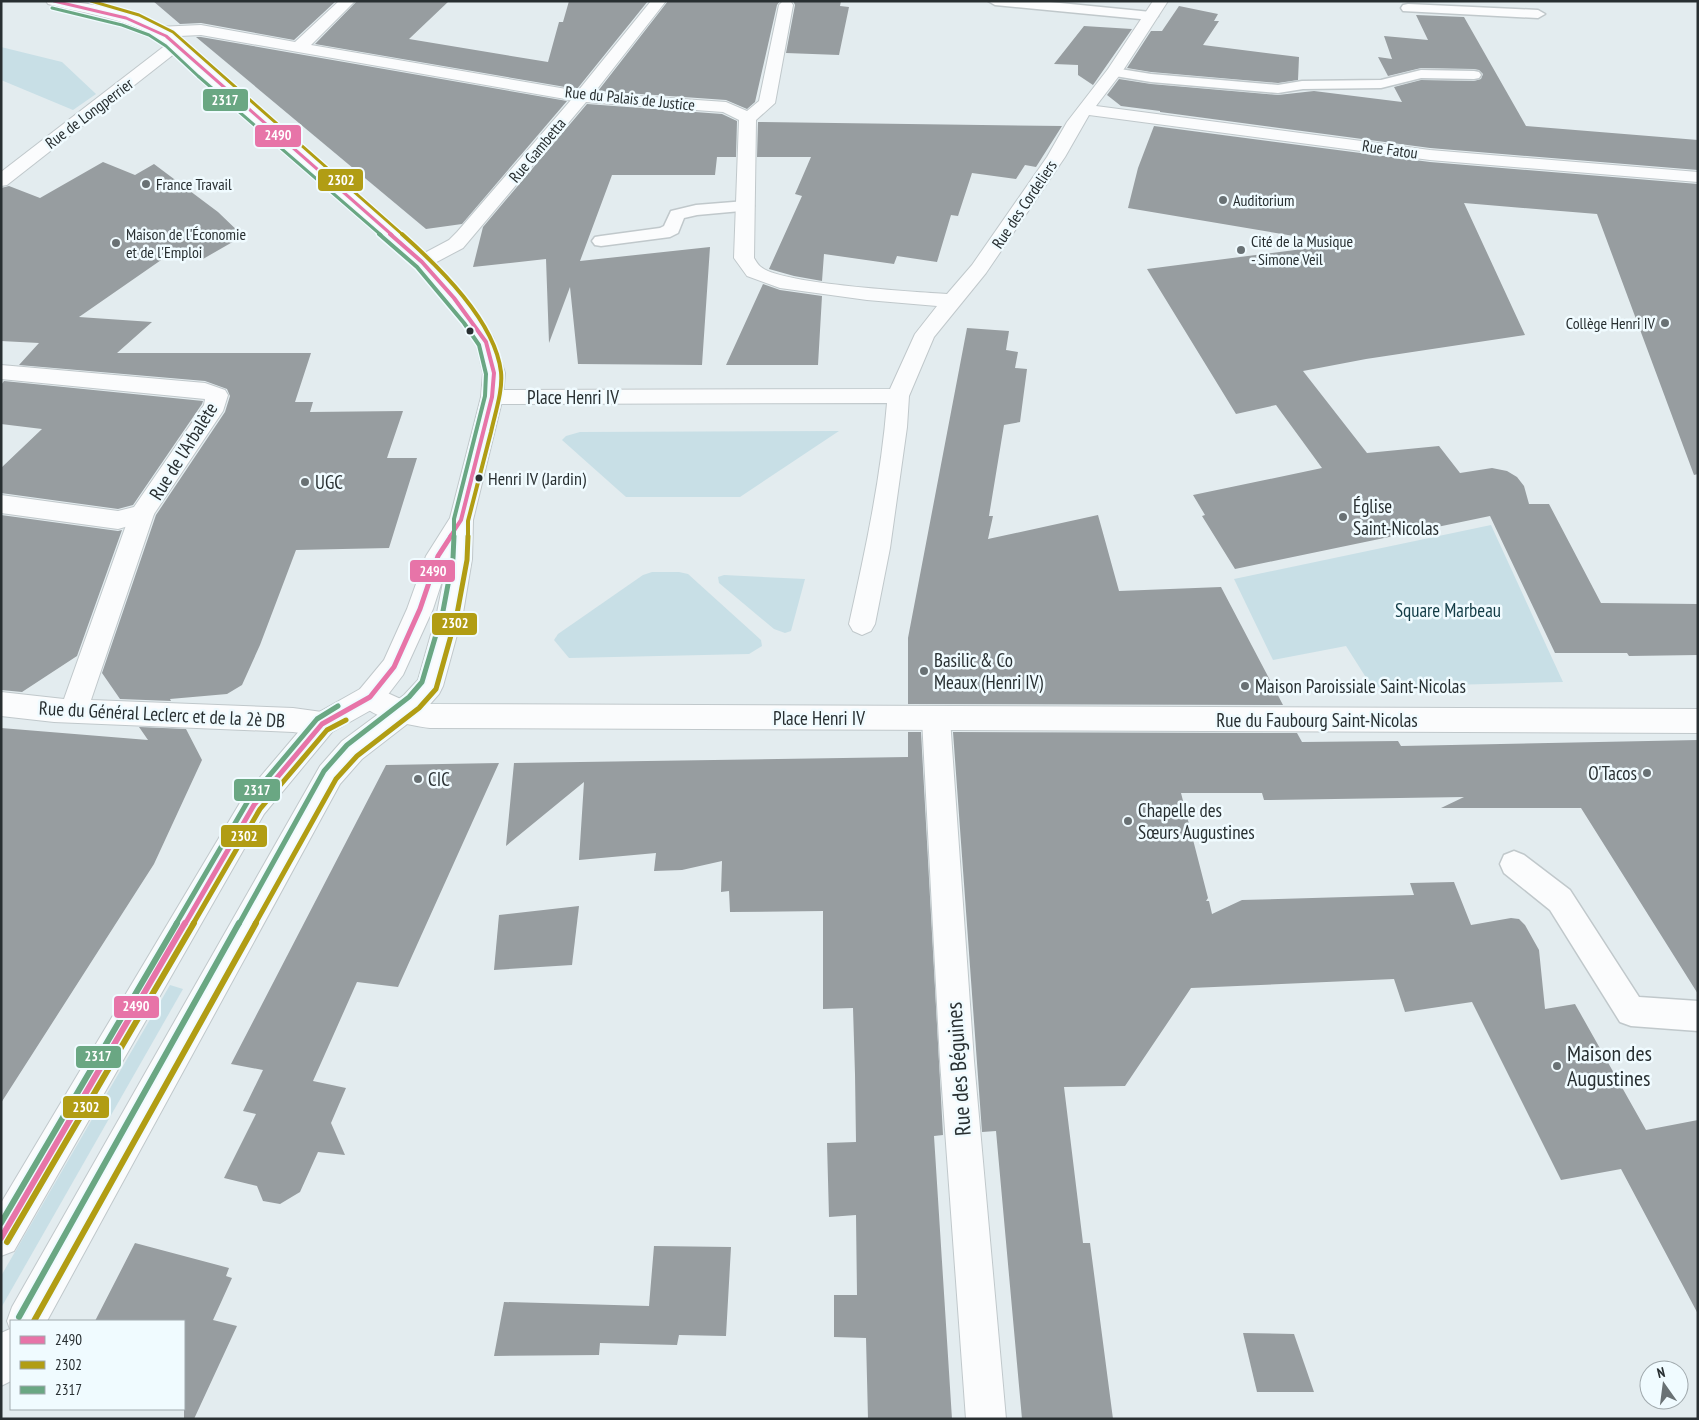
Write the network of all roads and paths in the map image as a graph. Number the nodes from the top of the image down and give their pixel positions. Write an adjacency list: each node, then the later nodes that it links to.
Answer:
1 (54, 1): 11 (street)
2 (348, 1): 13 (street)
3 (659, 1): 16 (street, Rue Gambetta)
4 (995, 1): 10 (lane)
5 (1161, 1): 10 (street, Rue des Cordeliers)
6 (786, 5): 18 (street)
7 (1472, 6): 8 (lane); 9 (lane)
8 (1408, 8)
9 (1538, 14)
10 (1151, 16): 14 (street, Rue des Cordeliers)
11 (156, 32): 12 (street); 13 (street, Rue du Palais de Justice)
12 (177, 44): 20 (street, Rue de Longperrier); 23 (street)
13 (299, 47): 16 (street, Rue du Palais de Justice)
14 (1114, 72): 15 (lane); 17 (street, Rue des Cordeliers)
15 (1474, 75)
16 (582, 97): 18 (street, Rue du Palais de Justice); 23 (street, Rue Gambetta)
17 (1084, 109): 19 (street, Rue Fatou); 24 (street, Rue des Cordeliers)
18 (748, 118): 21 (street)
19 (1698, 177)
20 (1, 181)
21 (746, 206): 22 (lane); 24 (street)
22 (601, 241)
23 (422, 262): 26 (street)
24 (951, 301): 27 (street, Rue des Cordeliers)
25 (1, 372): 29 (street, Rue de l'Arbalète)
26 (492, 397): 27 (street, Place Henri IV); 30 (street)
27 (898, 403): 31 (street)
28 (1, 504): 29 (street)
29 (142, 514): 34 (street, Rue de l'Arbalète)
30 (461, 520): 32 (street); 35 (street)
31 (862, 624)
32 (370, 697): 35 (street, Place Henri IV); 38 (street)
33 (1, 704): 34 (street, Rue du Général Leclerc et de la 2è DB)
34 (73, 711): 38 (street, Rue du Général Leclerc et de la 2è DB)
35 (402, 712): 36 (street, Place Henri IV); 42 (street)
36 (936, 719): 37 (street, Rue du Faubourg Saint-Nicolas); 45 (street, Rue des Béguines)
37 (1698, 721)
38 (322, 724): 41 (street)
39 (1514, 864): 40 (lane)
40 (1698, 1016)
41 (1, 1238)
42 (27, 1320)
43 (10, 1350): 44 (street)
44 (1, 1366)
45 (986, 1419)

